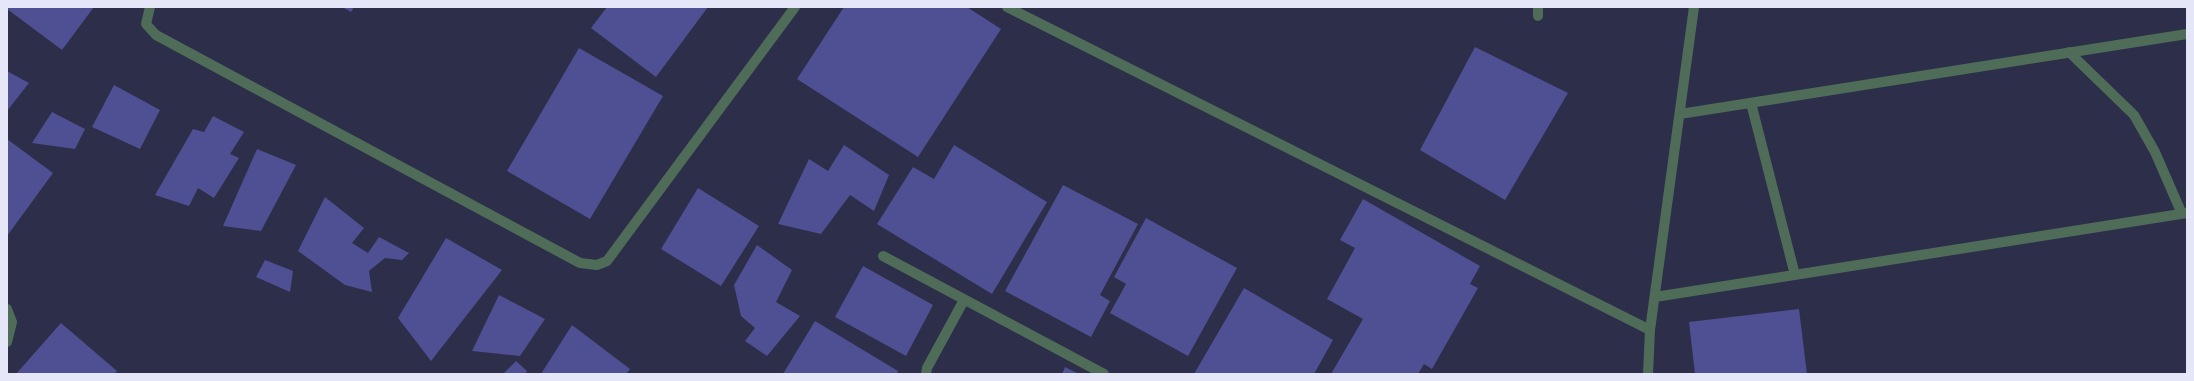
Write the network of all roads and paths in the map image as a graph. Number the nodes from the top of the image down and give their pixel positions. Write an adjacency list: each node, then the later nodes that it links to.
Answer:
1 (150, 7): 2 (street)
2 (795, 7)
3 (1007, 7): 15 (street)
4 (1694, 7): 8 (street)
5 (2187, 34): 6 (street)
6 (2069, 52): 7 (street); 9 (street)
7 (1751, 103): 8 (street); 11 (street)
8 (1680, 114): 12 (street)
9 (2185, 213): 11 (street)
10 (883, 256): 13 (street)
11 (1796, 275): 12 (street)
12 (1655, 298): 15 (street)
13 (964, 300): 17 (street); 18 (street)
14 (7, 309): 16 (street)
15 (1650, 330): 19 (street)
16 (7, 342)
17 (926, 374)
18 (1104, 374)
19 (1648, 374)

